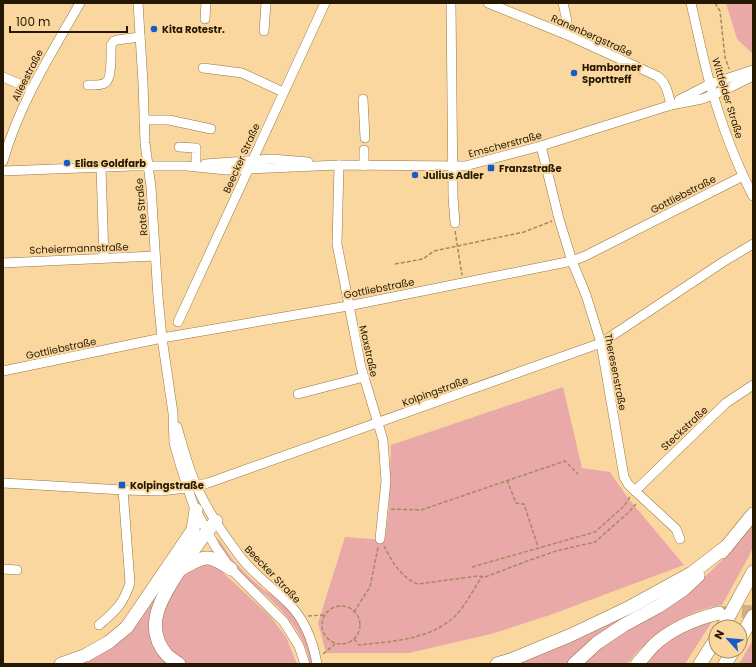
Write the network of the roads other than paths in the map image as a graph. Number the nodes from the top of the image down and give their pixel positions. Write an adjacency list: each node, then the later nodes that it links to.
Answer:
1 (80, 3): 20 (street, Alleestraße)
2 (138, 3): 13 (street, Rote Straße)
3 (206, 3): 10 (street)
4 (266, 3): 11 (street)
5 (325, 3): 21 (street, Beecker Straße)
6 (451, 3): 37 (street)
7 (488, 3): 12 (street, Ranenbergstraße)
8 (563, 3): 12 (street)
9 (691, 3): 18 (street, Wittfelder Straße)
10 (204, 19)
11 (264, 31)
12 (566, 34): 24 (street, Ranenbergstraße)
13 (140, 37): 19 (street); 25 (street, Rote Straße)
14 (203, 68): 21 (street)
15 (753, 70): 18 (street, Emscherstraße)
16 (753, 76): 22 (street, Emscherstraße)
17 (3, 77): 20 (street)
18 (710, 84): 22 (street, Wittfelder Straße); 24 (street, Emscherstraße)
19 (88, 85)
20 (31, 89): 32 (street, Alleestraße)
21 (283, 92): 31 (street, Beecker Straße)
22 (714, 95): 24 (street, Emscherstraße); 41 (street, Wittfelder Straße)
23 (363, 99): 27 (street)
24 (671, 105): 28 (street, Emscherstraße)
25 (144, 120): 26 (street); 34 (street, Rote Straße)
26 (211, 129)
27 (364, 138)
28 (541, 146): 37 (street, Emscherstraße); 47 (street, Theresenstraße)
29 (179, 147): 35 (street)
30 (364, 150): 36 (street)
31 (252, 160): 33 (street, Emscherstraße); 35 (street, Emscherstraße); 39 (street, Beecker Straße)
32 (3, 161)
33 (339, 165): 36 (street, Emscherstraße); 39 (street, Emscherstraße); 49 (street, Maxstraße)
34 (148, 166): 35 (street, Emscherstraße); 38 (street, Emscherstraße); 45 (street, Rote Straße)
35 (191, 166): 39 (street, Emscherstraße)
36 (364, 166): 37 (street, Emscherstraße)
37 (452, 167): 43 (street)
38 (101, 168): 40 (street, Emscherstraße); 46 (street)
39 (248, 169): 50 (street, Beecker Straße)
40 (3, 171)
41 (743, 176): 42 (street, Wittfelder Straße); 47 (street, Gottliebstraße)
42 (753, 196)
43 (455, 223)
44 (753, 244): 52 (street, Kolpingstraße)
45 (155, 256): 46 (street, Scheiermannstraße); 51 (street, Rote Straße)
46 (104, 258): 48 (street, Scheiermannstraße)
47 (572, 261): 49 (street, Gottliebstraße); 52 (street, Theresenstraße)
48 (3, 263)
49 (348, 306): 51 (street, Gottliebstraße); 54 (street, Maxstraße)
50 (178, 322)
51 (162, 338): 53 (street, Gottliebstraße); 59 (street, Beecker Straße)
52 (601, 343): 57 (street, Kolpingstraße); 61 (street, Theresenstraße)
53 (3, 371)
54 (364, 377): 56 (street); 57 (street, Maxstraße)
55 (753, 386): 61 (street, Steckstraße)
56 (298, 394)
57 (378, 423): 59 (street, Kolpingstraße); 65 (street, Maxstraße)
58 (3, 482): 60 (street, Kolpingstraße)
59 (192, 487): 60 (street, Kolpingstraße); 62 (street, Beecker Straße); 64 (street, Beecker Straße)
60 (123, 490): 76 (street)
61 (635, 490): 66 (street, Theresenstraße)
62 (196, 510): 64 (highway)
63 (753, 514): 67 (highway)
64 (205, 527): 69 (street, Beecker Straße); 71 (highway); 79 (street, Beecker Straße); 80 (highway)
65 (380, 539)
66 (680, 540)
67 (727, 546): 83 (highway); 84 (highway)
68 (3, 569): 70 (street)
69 (231, 569): 71 (highway); 82 (street, Beecker Straße)
70 (17, 570)
71 (180, 570): 81 (highway)
72 (753, 572): 75 (highway)
73 (719, 614): 85 (highway)
74 (753, 616): 77 (highway)
75 (727, 619)
76 (99, 625)
77 (748, 625)
78 (708, 652): 86 (highway)
79 (316, 662)
80 (61, 664)
81 (179, 664)
82 (305, 664)
83 (497, 664)
84 (574, 664)
85 (637, 664)
86 (700, 664)

